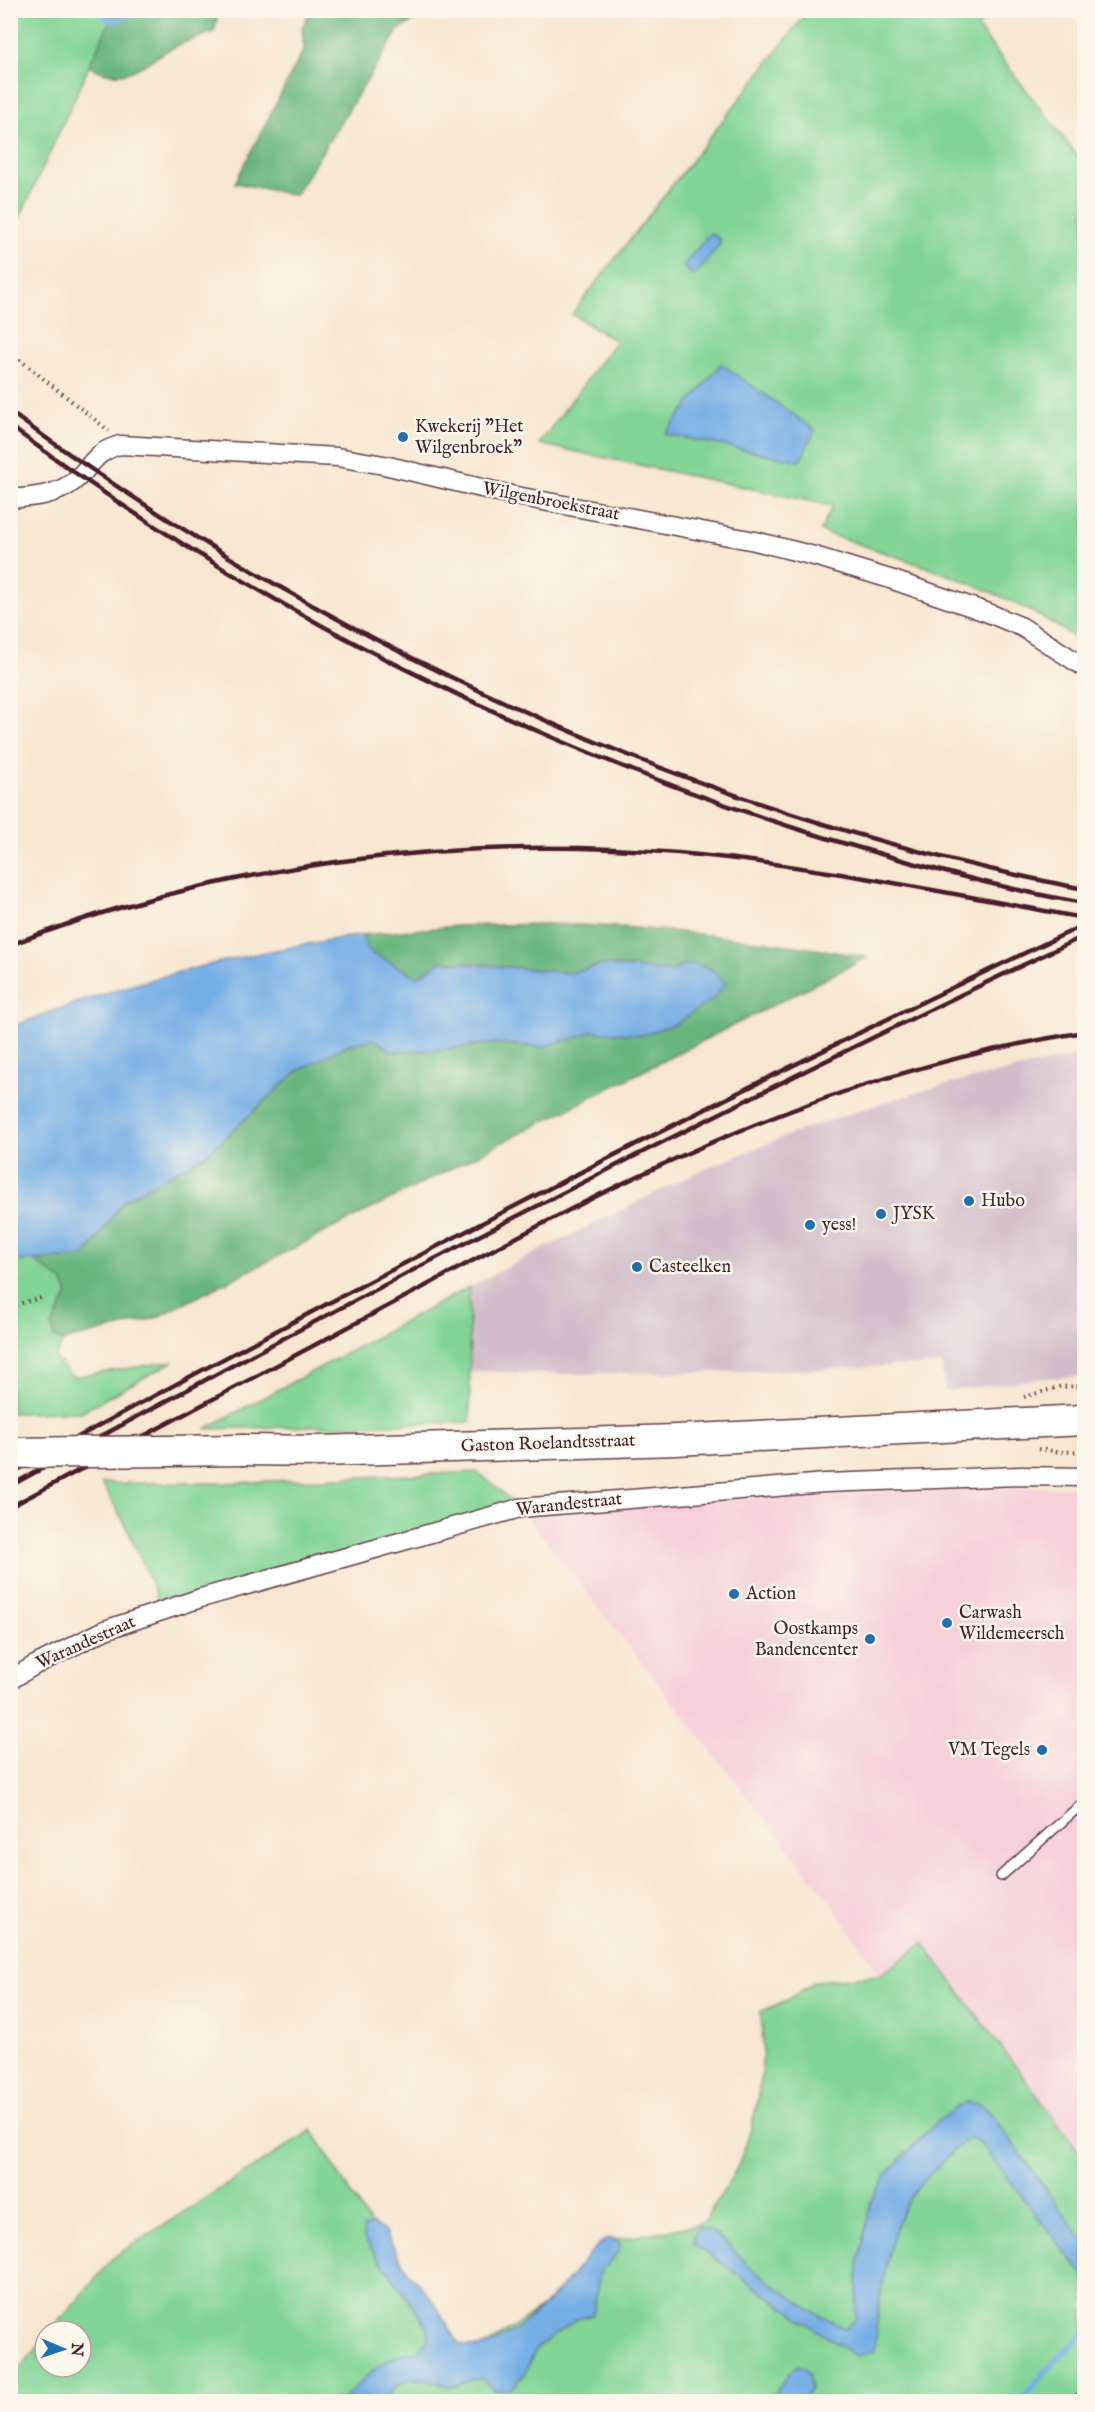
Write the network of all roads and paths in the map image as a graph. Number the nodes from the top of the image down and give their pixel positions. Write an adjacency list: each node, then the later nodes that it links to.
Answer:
1 (10, 352): 2 (path)
2 (120, 445): 3 (street, Wilgenbroekstraat); 4 (street, Wilgenbroekstraat)
3 (10, 499)
4 (1084, 667)
5 (45, 1297): 6 (path)
6 (10, 1306)
7 (1084, 1420): 8 (main road, Gaston Roelandtsstraat, bridge)
8 (10, 1453)
9 (1084, 1477): 10 (street, Warandestraat)
10 (10, 1680)
11 (1084, 1802): 12 (lane)
12 (1000, 1876)

